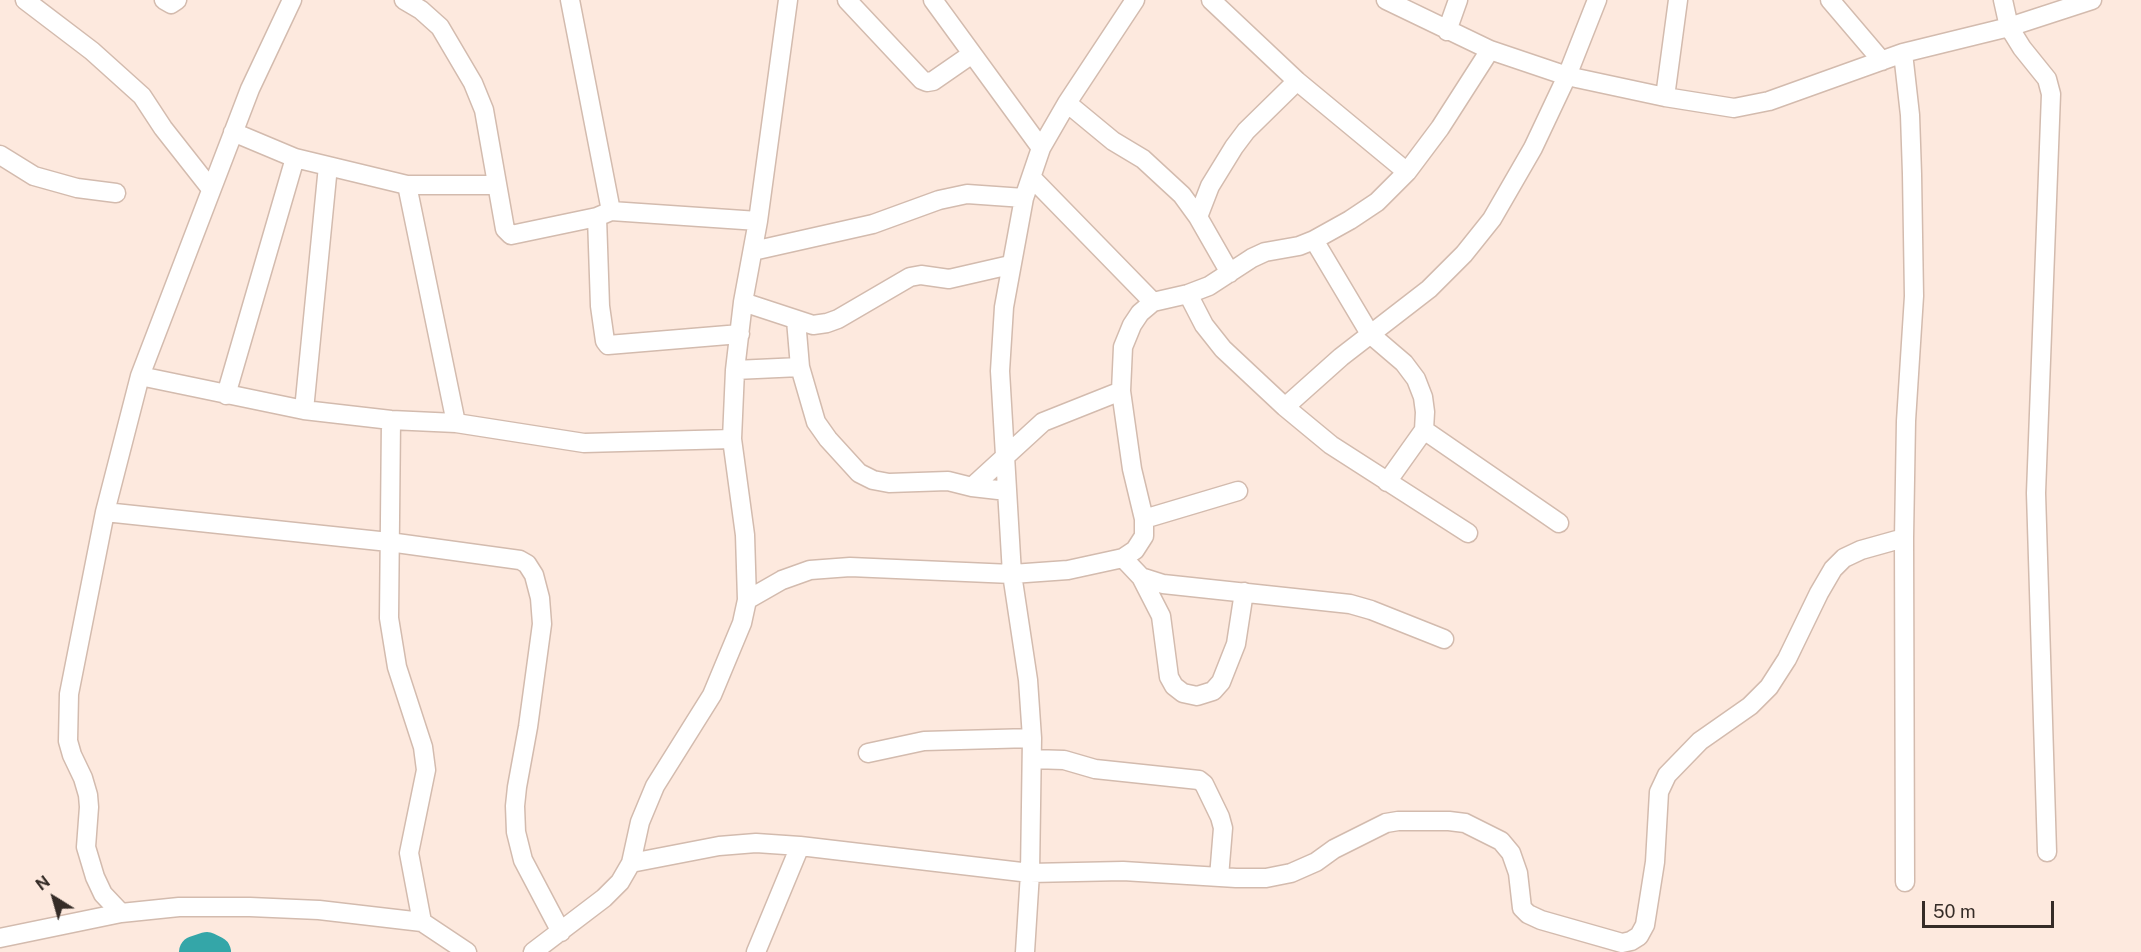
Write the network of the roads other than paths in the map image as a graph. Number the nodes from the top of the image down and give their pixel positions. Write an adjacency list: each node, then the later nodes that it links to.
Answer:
1 (25, 0): 38 (street)
2 (164, 0): 3 (street)
3 (177, 0)
4 (292, 0): 29 (street)
5 (404, 0): 37 (street)
6 (570, 0): 41 (street)
7 (788, 0): 43 (street)
8 (847, 0): 23 (street)
9 (933, 0): 23 (street)
10 (1135, 0): 28 (street)
11 (1211, 0): 26 (street)
12 (1386, 0): 20 (street)
13 (1458, 0): 20 (street)
14 (1597, 0): 25 (street)
15 (1678, 0): 27 (street)
16 (1830, 0): 24 (street)
17 (2003, 0): 19 (street)
18 (2092, 0): 19 (street)
19 (2009, 27): 22 (street); 86 (street)
20 (1447, 31): 21 (street)
21 (1490, 50): 25 (street); 34 (street)
22 (1903, 53): 24 (street); 74 (street)
23 (972, 54): 30 (street)
24 (1882, 61): 27 (street)
25 (1567, 76): 27 (street); 53 (street)
26 (1297, 81): 34 (street); 42 (street)
27 (1665, 97)
28 (1067, 103): 30 (street); 42 (street)
29 (233, 132): 32 (street); 38 (street)
30 (1041, 148): 35 (street)
31 (0, 155): 39 (street)
32 (295, 158): 33 (street); 58 (street)
33 (328, 166): 36 (street); 60 (street)
34 (1407, 172): 44 (street)
35 (1032, 178): 40 (street); 50 (street)
36 (407, 185): 37 (street); 62 (street)
37 (497, 185): 41 (street)
38 (211, 189): 56 (street)
39 (116, 193)
40 (1024, 198): 45 (street); 46 (street)
41 (604, 214): 43 (street); 52 (street)
42 (1198, 217): 47 (street)
43 (758, 221): 45 (street)
44 (1314, 240): 47 (street); 53 (street)
45 (753, 251): 49 (street)
46 (1010, 265): 51 (street); 65 (street)
47 (1230, 273): 48 (street)
48 (1188, 294): 50 (street); 59 (street)
49 (743, 302): 51 (street); 52 (street)
50 (1153, 302): 57 (street)
51 (796, 320): 54 (street)
52 (740, 334): 55 (street)
53 (1370, 334): 59 (street); 63 (street)
54 (800, 367): 55 (street); 67 (street)
55 (735, 370): 64 (street)
56 (140, 376): 58 (street); 70 (street)
57 (1121, 391): 65 (street); 71 (street)
58 (226, 395): 60 (street)
59 (1285, 407): 66 (street)
60 (304, 410): 61 (street)
61 (391, 420): 62 (street); 75 (street)
62 (456, 423): 64 (street)
63 (1424, 430): 66 (street); 72 (street)
64 (732, 439): 80 (street)
65 (1006, 456): 67 (street); 68 (street)
66 (1387, 482): 73 (street)
67 (972, 487): 68 (street)
68 (1007, 491): 77 (street)
69 (1238, 491): 71 (street)
70 (105, 512): 75 (street); 91 (street)
71 (1144, 519): 76 (street)
72 (1559, 523)
73 (1468, 533)
74 (1904, 538): 89 (street); 90 (street)
75 (389, 542): 92 (street); 93 (street)
76 (1123, 558): 77 (street); 78 (street)
77 (1012, 574): 80 (street); 82 (street)
78 (1141, 578): 79 (street); 79 (street)
79 (1244, 592): 81 (street)
80 (747, 600): 87 (street)
81 (1444, 639)
82 (1032, 738): 83 (street); 84 (street)
83 (867, 753)
84 (1032, 759): 88 (street); 89 (street)
85 (800, 846): 87 (street); 88 (street); 97 (street)
86 (2047, 852)
87 (631, 863): 93 (street)
88 (1030, 873): 89 (street); 98 (street)
89 (1219, 877)
90 (1905, 882)
91 (122, 913): 92 (street); 94 (street)
92 (422, 922): 95 (street)
93 (561, 932): 96 (street)
94 (0, 938)
95 (467, 952)
96 (533, 952)
97 (756, 952)
98 (1025, 952)

